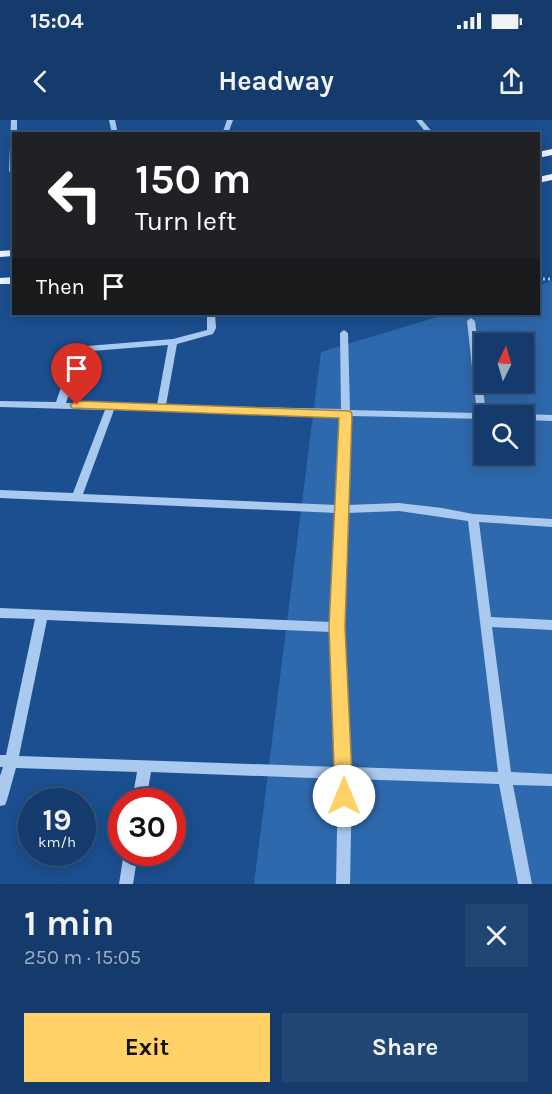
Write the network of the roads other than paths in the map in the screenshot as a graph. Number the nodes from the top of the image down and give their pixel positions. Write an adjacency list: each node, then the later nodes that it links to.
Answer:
1 (419, 120): 2 (street)
2 (429, 132)
3 (212, 315): 6 (street)
4 (471, 321): 9 (street)
5 (345, 333): 12 (street)
6 (173, 342): 8 (street); 11 (street)
7 (0, 404): 8 (street)
8 (60, 405): 10 (street)
9 (482, 405)
10 (111, 406): 11 (street); 17 (street)
11 (161, 408): 12 (street)
12 (345, 414): 13 (street); 18 (street)
13 (474, 416)
14 (534, 417): 15 (street)
15 (552, 418)
16 (0, 494): 17 (street)
17 (77, 497): 18 (street)
18 (343, 508): 19 (street); 25 (street)
19 (473, 519): 20 (street); 23 (street)
20 (552, 523)
21 (0, 613): 22 (street)
22 (42, 614): 25 (street); 26 (street)
23 (486, 622): 24 (street); 29 (street)
24 (552, 625)
25 (337, 627): 28 (street)
26 (5, 761): 27 (street); 32 (street)
27 (145, 766): 28 (street); 31 (street)
28 (345, 774): 29 (street); 35 (street)
29 (505, 778): 30 (street); 36 (street)
30 (552, 780)
31 (141, 788)
32 (0, 800)
33 (129, 866): 34 (street)
34 (126, 884)
35 (343, 884)
36 (525, 884)

